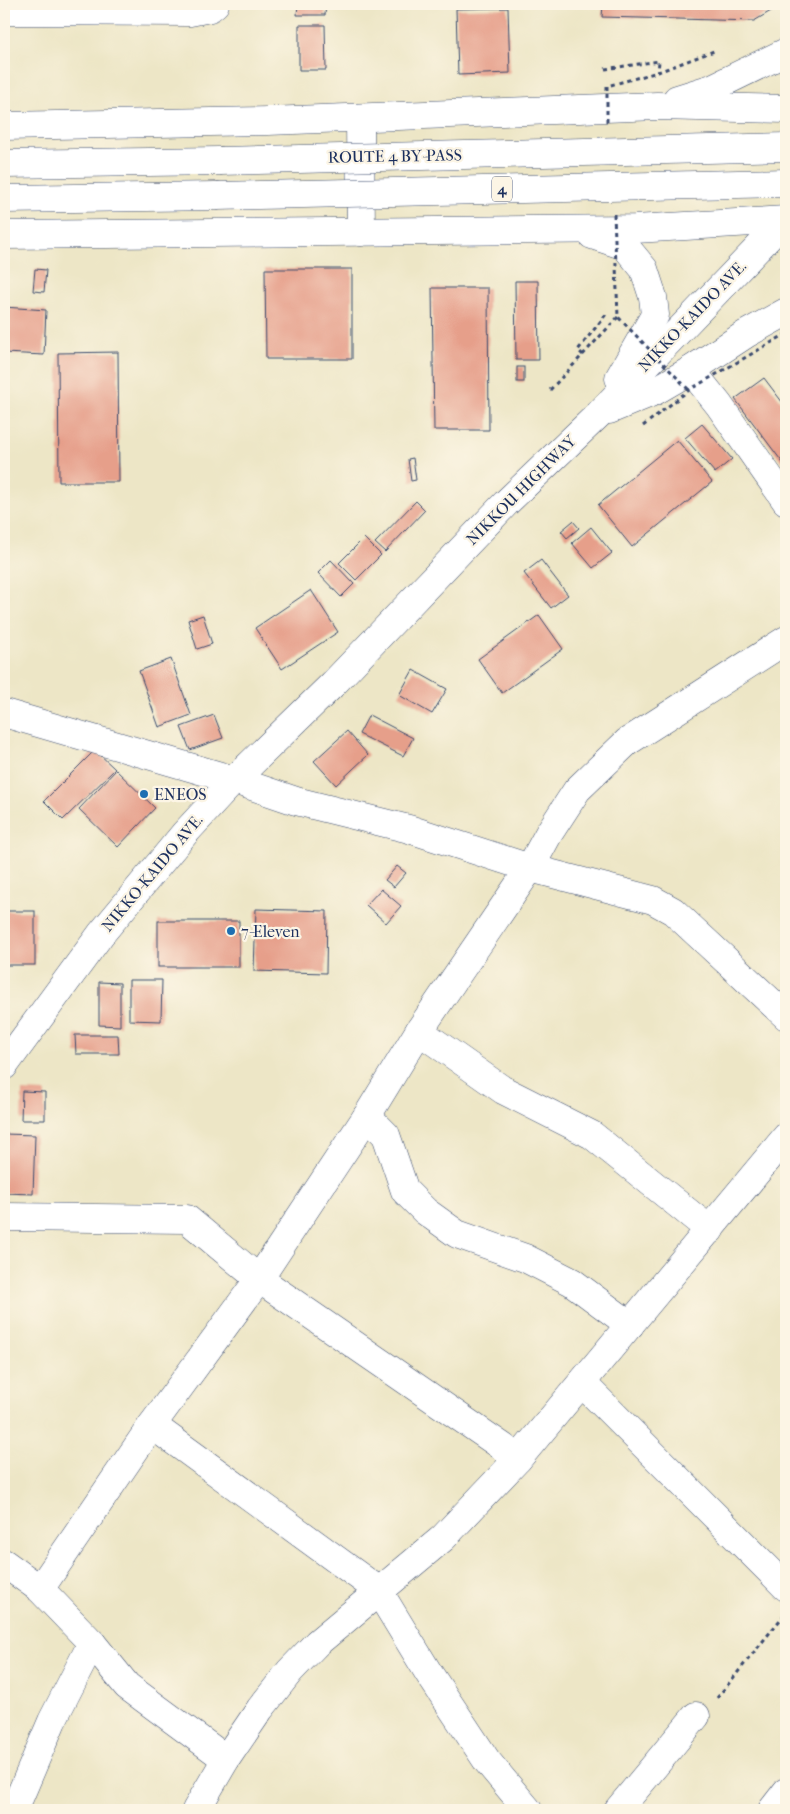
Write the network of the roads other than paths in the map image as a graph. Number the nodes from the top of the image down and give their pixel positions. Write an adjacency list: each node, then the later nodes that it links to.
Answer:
1 (215, 4): 2 (main road)
2 (4, 11)
3 (786, 52): 4 (main road)
4 (657, 106): 5 (main road); 6 (main road)
5 (786, 109)
6 (360, 118): 7 (main road); 14 (main road)
7 (4, 126)
8 (786, 146): 9 (main road, ROUTE 4 BY-PASS / 4, bridge)
9 (4, 164)
10 (786, 183): 11 (main road, 4, bridge)
11 (4, 199)
12 (786, 220): 13 (main road); 18 (main road, NIKKO-KAIDO AVE.)
13 (576, 230): 14 (main road); 18 (main road)
14 (361, 232): 15 (main road)
15 (4, 235)
16 (786, 312): 17 (main road)
17 (690, 380): 18 (main road); 19 (main road)
18 (599, 414): 22 (main road, NIKKO-KAIDO AVE.)
19 (786, 501)
20 (786, 640): 23 (main road)
21 (4, 713): 22 (main road)
22 (234, 780): 23 (main road); 26 (main road, NIKKO-KAIDO AVE.)
23 (530, 868): 24 (main road); 25 (main road)
24 (786, 1016)
25 (419, 1031): 27 (main road); 30 (main road)
26 (4, 1066)
27 (367, 1116): 31 (main road); 32 (main road)
28 (786, 1137): 30 (main road)
29 (4, 1217): 31 (main road)
30 (710, 1230): 32 (main road)
31 (259, 1279): 34 (main road); 35 (main road)
32 (630, 1325): 33 (main road)
33 (582, 1383): 35 (main road); 37 (main road)
34 (152, 1425): 38 (main road); 39 (main road)
35 (518, 1459): 39 (main road)
36 (5, 1566): 38 (main road)
37 (786, 1587)
38 (40, 1589): 40 (main road)
39 (378, 1590): 42 (main road); 46 (main road)
40 (92, 1643): 42 (main road); 44 (main road)
41 (696, 1716): 47 (main road)
42 (226, 1760): 45 (main road)
43 (786, 1792): 48 (main road)
44 (14, 1810)
45 (196, 1810)
46 (528, 1810)
47 (618, 1810)
48 (772, 1810)

